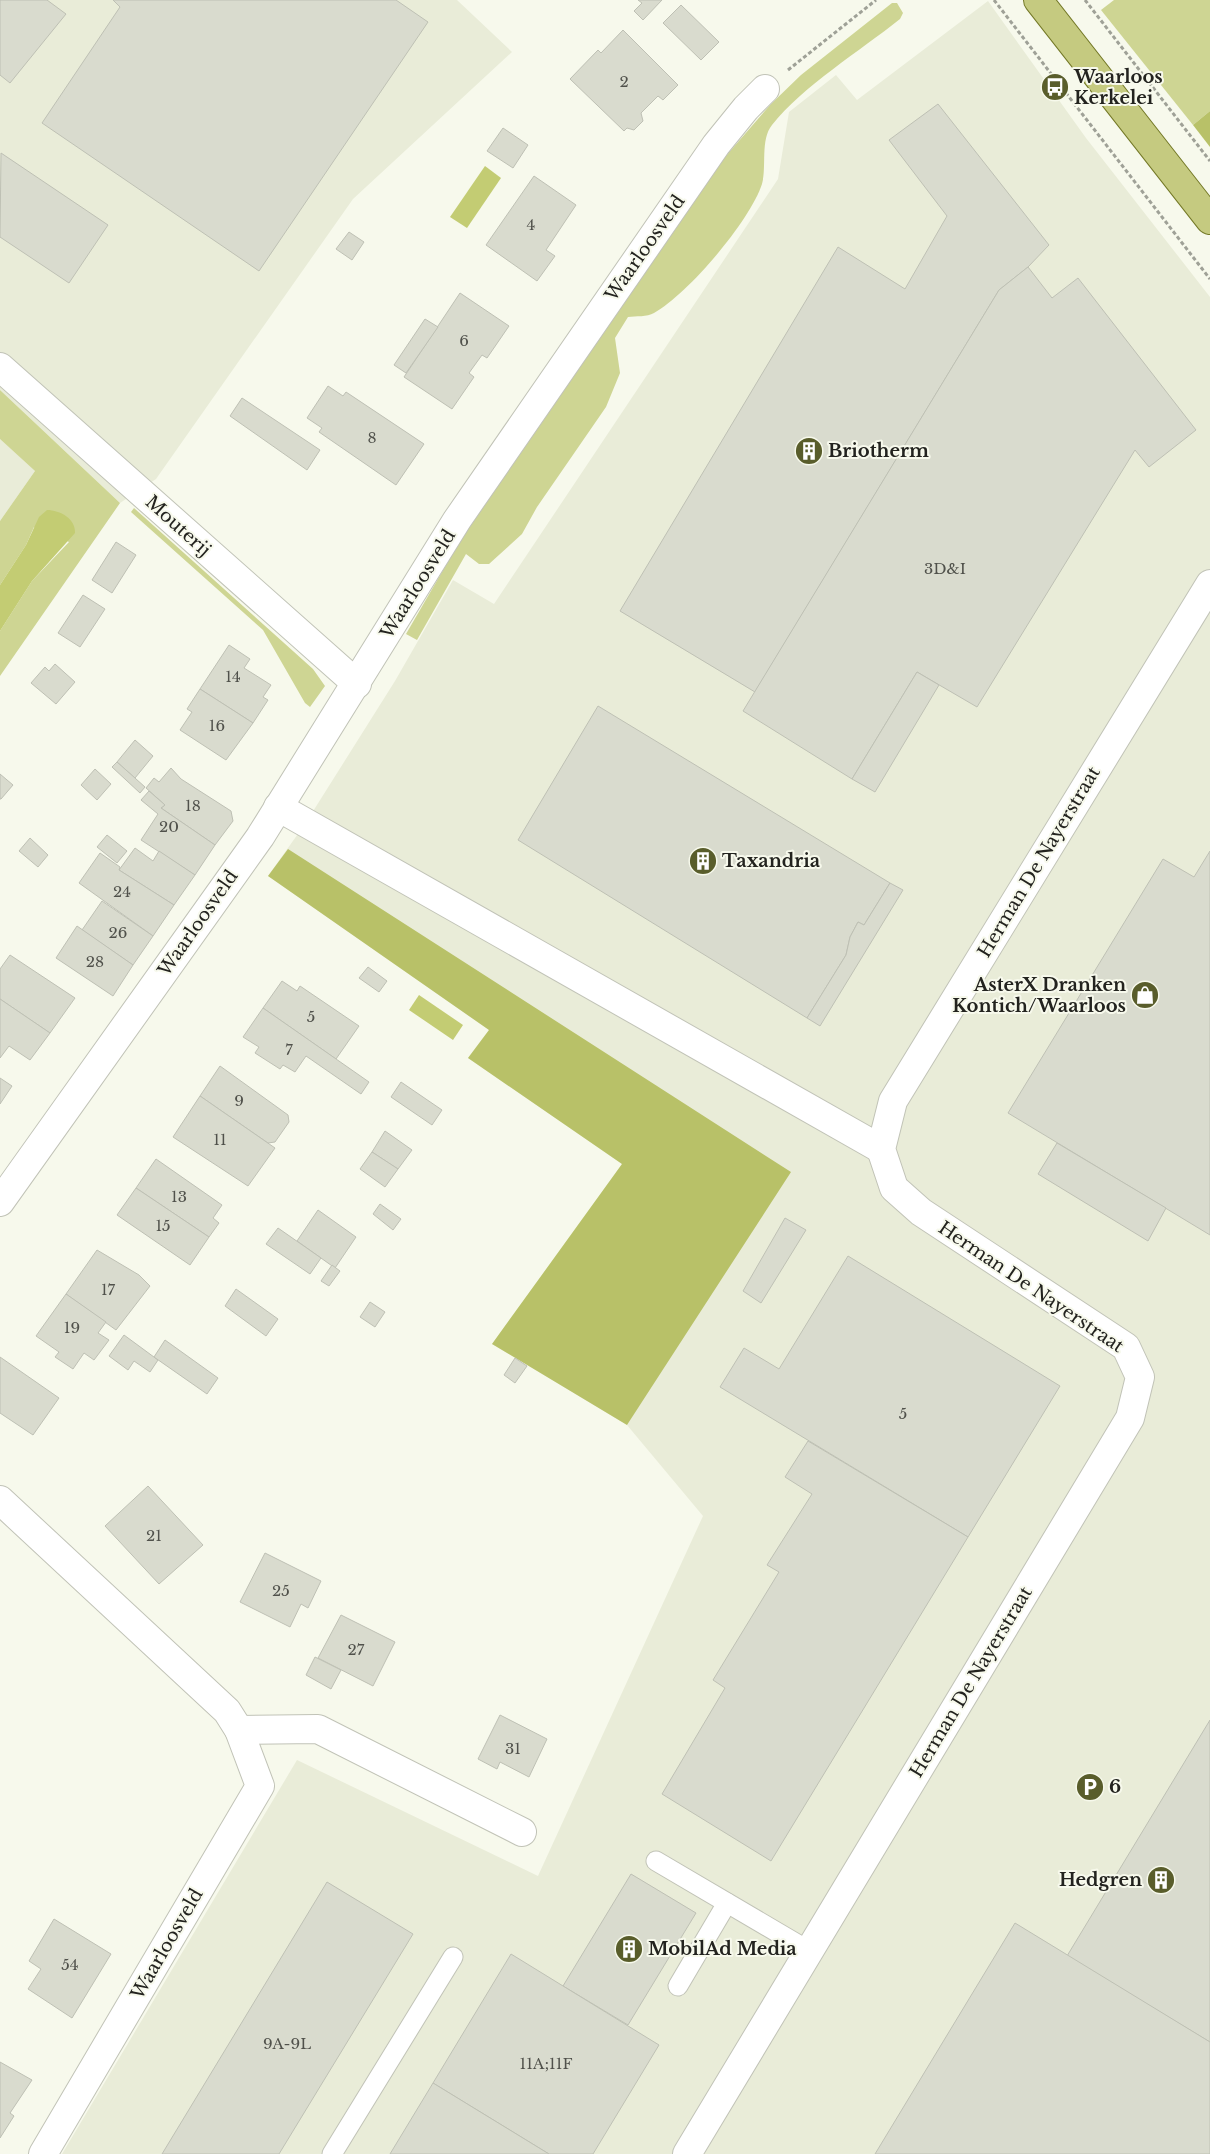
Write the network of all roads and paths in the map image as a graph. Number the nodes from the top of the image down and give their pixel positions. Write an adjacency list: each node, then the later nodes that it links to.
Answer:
1 (876, 0): 5 (path)
2 (994, 0): 8 (path)
3 (1038, 0): 7 (main road)
4 (1085, 0): 6 (path)
5 (765, 89): 11 (street, Waarloosveld)
6 (1210, 161)
7 (1210, 220)
8 (1210, 279)
9 (0, 367): 11 (street, Mouterij)
10 (1210, 584): 13 (street, Herman De Nayerstraat)
11 (357, 684): 12 (street, Waarloosveld)
12 (278, 807): 13 (street); 14 (street, Waarloosveld)
13 (881, 1150): 20 (street, Herman De Nayerstraat)
14 (0, 1202)
15 (0, 1500): 16 (street, Waarloosveld)
16 (239, 1730): 17 (street); 23 (street, Waarloosveld)
17 (522, 1832)
18 (656, 1861): 19 (lane)
19 (727, 1903): 20 (lane); 22 (lane)
20 (809, 1951): 25 (street, Herman De Nayerstraat)
21 (453, 1957): 24 (lane)
22 (678, 1986)
23 (43, 2154)
24 (332, 2154)
25 (687, 2154)

